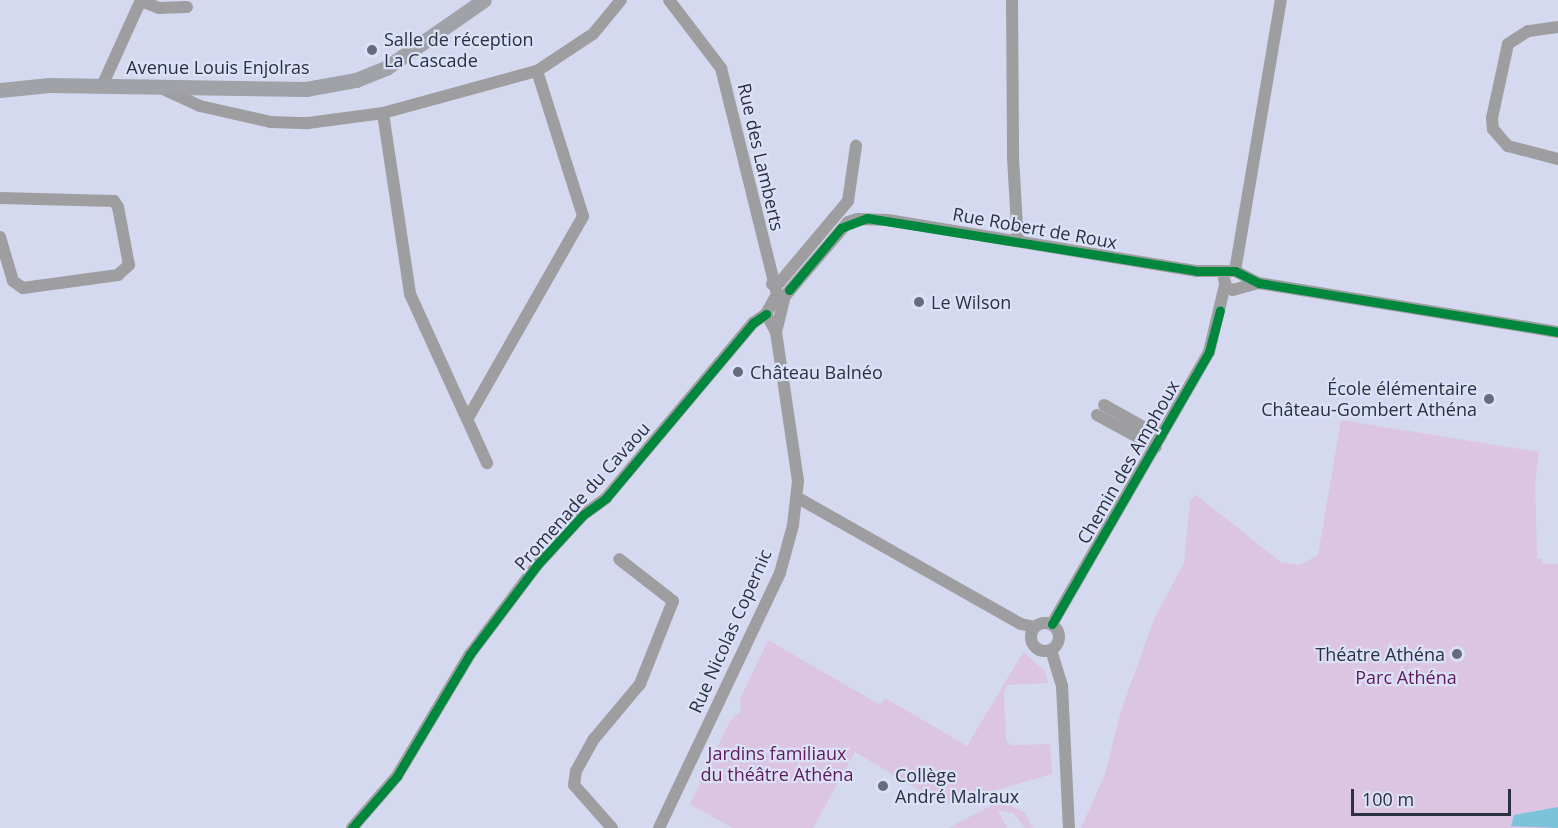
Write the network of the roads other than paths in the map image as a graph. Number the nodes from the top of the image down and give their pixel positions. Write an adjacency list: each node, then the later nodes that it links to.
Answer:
1 (141, 0): 7 (street); 10 (street)
2 (484, 0): 11 (main road, Avenue Louis Enjolras)
3 (621, 0): 9 (street)
4 (669, 0): 20 (street, Rue des Lamberts)
5 (1012, 0): 18 (street)
6 (1281, 0): 19 (street, Chemin des Amphoux)
7 (187, 7)
8 (1558, 27): 15 (street)
9 (537, 71): 13 (street); 25 (street)
10 (102, 86): 11 (main road, Avenue Louis Enjolras); 12 (main road, Avenue Louis Enjolras)
11 (161, 88): 13 (street)
12 (0, 90)
13 (383, 113): 25 (street)
14 (856, 146): 20 (street)
15 (1558, 159)
16 (0, 198): 17 (street)
17 (0, 237)
18 (1018, 241): 19 (street, Rue Robert de Roux); 20 (street, Rue Robert de Roux)
19 (1233, 280): 23 (street, Rue Robert de Roux); 26 (street, Chemin des Amphoux)
20 (778, 291): 21 (street); 22 (street)
21 (766, 314): 22 (street); 33 (street, Promenade du Cavaou)
22 (776, 332): 28 (street, Rue Nicolas Copernic)
23 (1558, 332)
24 (1100, 410): 26 (street)
25 (468, 418): 27 (street)
26 (1158, 442): 30 (street, Chemin des Amphoux)
27 (487, 463)
28 (798, 498): 31 (street); 35 (street, Rue Nicolas Copernic)
29 (619, 559): 34 (street)
30 (1052, 624): 31 (street); 32 (street)
31 (1035, 627): 32 (street)
32 (1052, 650): 36 (street)
33 (352, 828)
34 (612, 828)
35 (659, 828)
36 (1069, 828)

